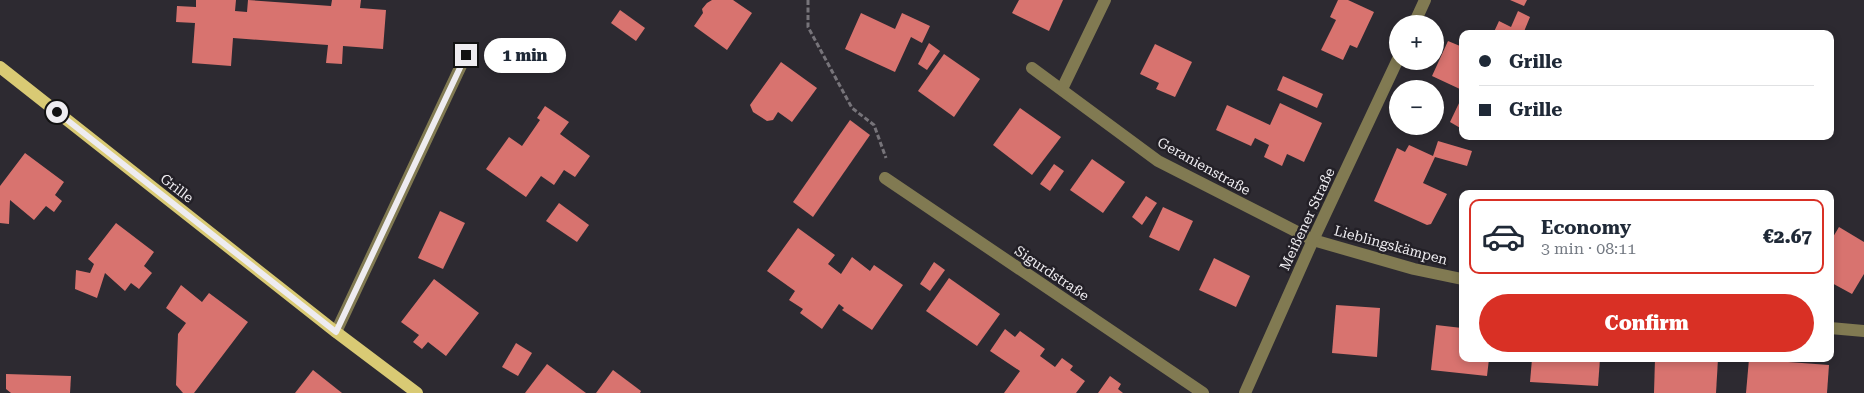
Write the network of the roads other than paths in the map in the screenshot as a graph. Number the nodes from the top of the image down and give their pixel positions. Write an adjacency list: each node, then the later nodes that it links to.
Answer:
1 (1105, 0): 8 (street)
2 (1425, 0): 3 (street)
3 (1418, 15)
4 (466, 55): 14 (street)
5 (0, 67): 14 (main road, Grille)
6 (1032, 68): 8 (street, Geranienstraße)
7 (1393, 70): 10 (street, Meißener Straße)
8 (1062, 89): 10 (street, Geranienstraße)
9 (885, 178): 16 (street, Sigurdstraße)
10 (1313, 240): 11 (street, Lieblingskämpen); 17 (street, Meißener Straße)
11 (1459, 278)
12 (1834, 328): 13 (street)
13 (1864, 331)
14 (336, 332): 15 (main road, Grille)
15 (416, 393)
16 (1203, 393)
17 (1245, 393)

